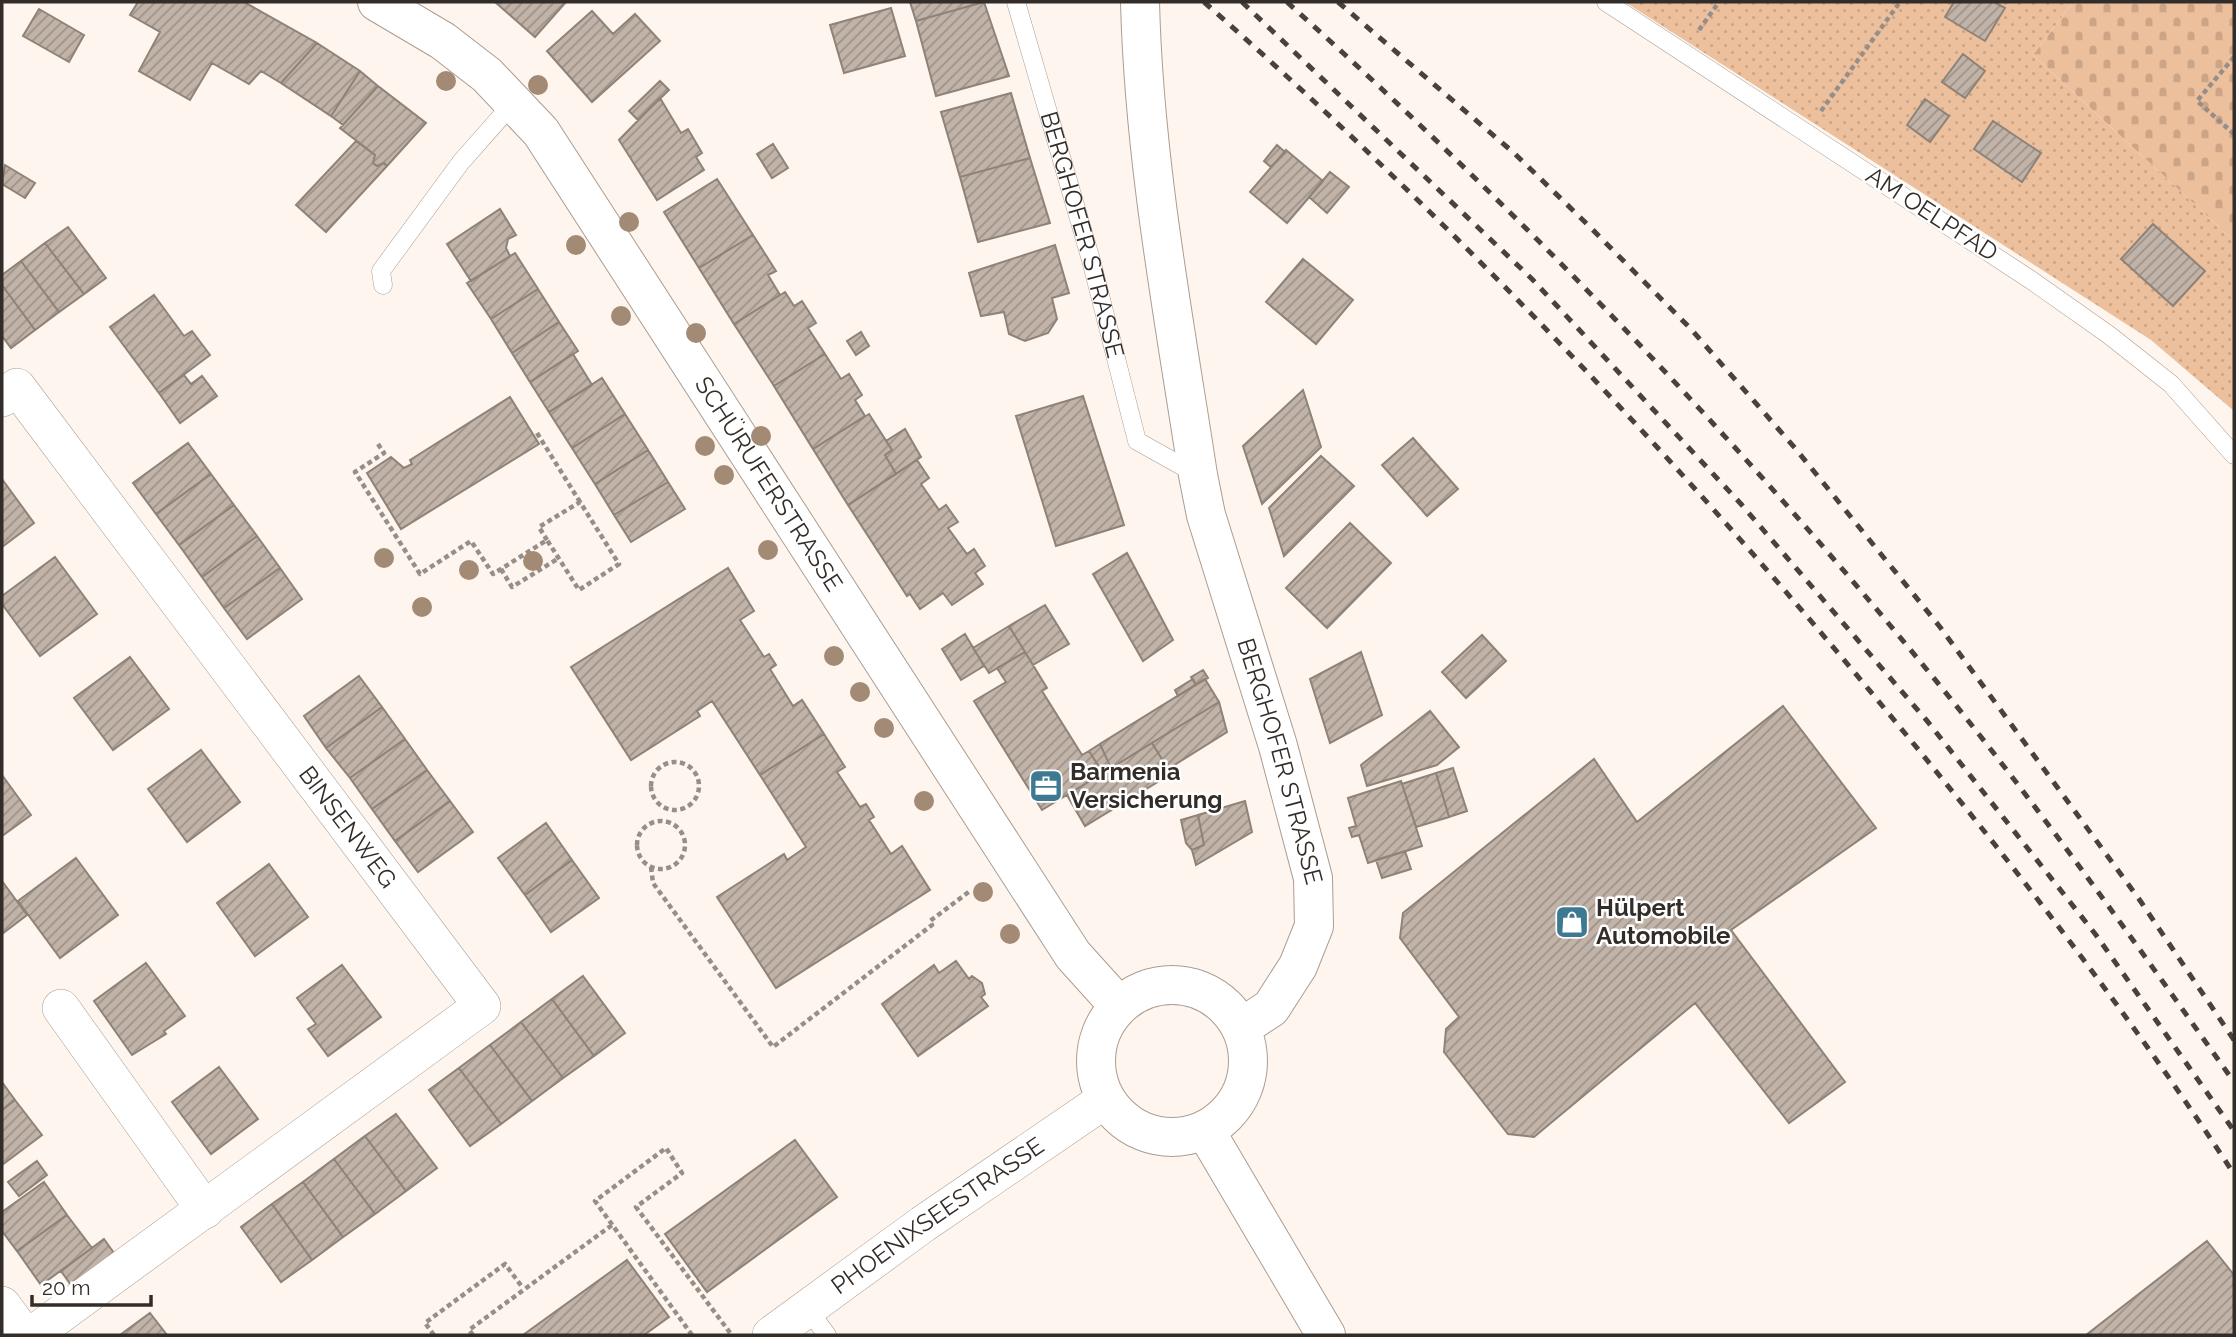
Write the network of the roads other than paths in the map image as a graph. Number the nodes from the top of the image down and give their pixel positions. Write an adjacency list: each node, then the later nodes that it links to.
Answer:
1 (377, 2): 5 (main road, SCHÜRUFERSTRASSE)
2 (1016, 2): 9 (lane, BERGHOFER STRASSE)
3 (1140, 2): 9 (main road, BERGHOFER STRASSE)
4 (1606, 2): 8 (lane, AM OELPFAD)
5 (514, 102): 6 (lane); 10 (main road, SCHÜRUFERSTRASSE)
6 (383, 285)
7 (2, 398): 15 (street, BINSENWEG)
8 (2234, 455)
9 (1198, 475): 12 (main road, BERGHOFER STRASSE)
10 (1119, 1006): 12 (main road); 13 (main road)
11 (61, 1008): 15 (street)
12 (1242, 1027): 14 (main road)
13 (1106, 1099): 14 (main road); 17 (street, PHOENIXSEESTRASSE)
14 (1205, 1130): 21 (main road)
15 (205, 1210): 19 (street, BINSENWEG)
16 (2, 1305): 18 (street)
17 (817, 1322): 20 (street, PHOENIXSEESTRASSE)
18 (24, 1335)
19 (32, 1335)
20 (771, 1335)
21 (1326, 1335)

